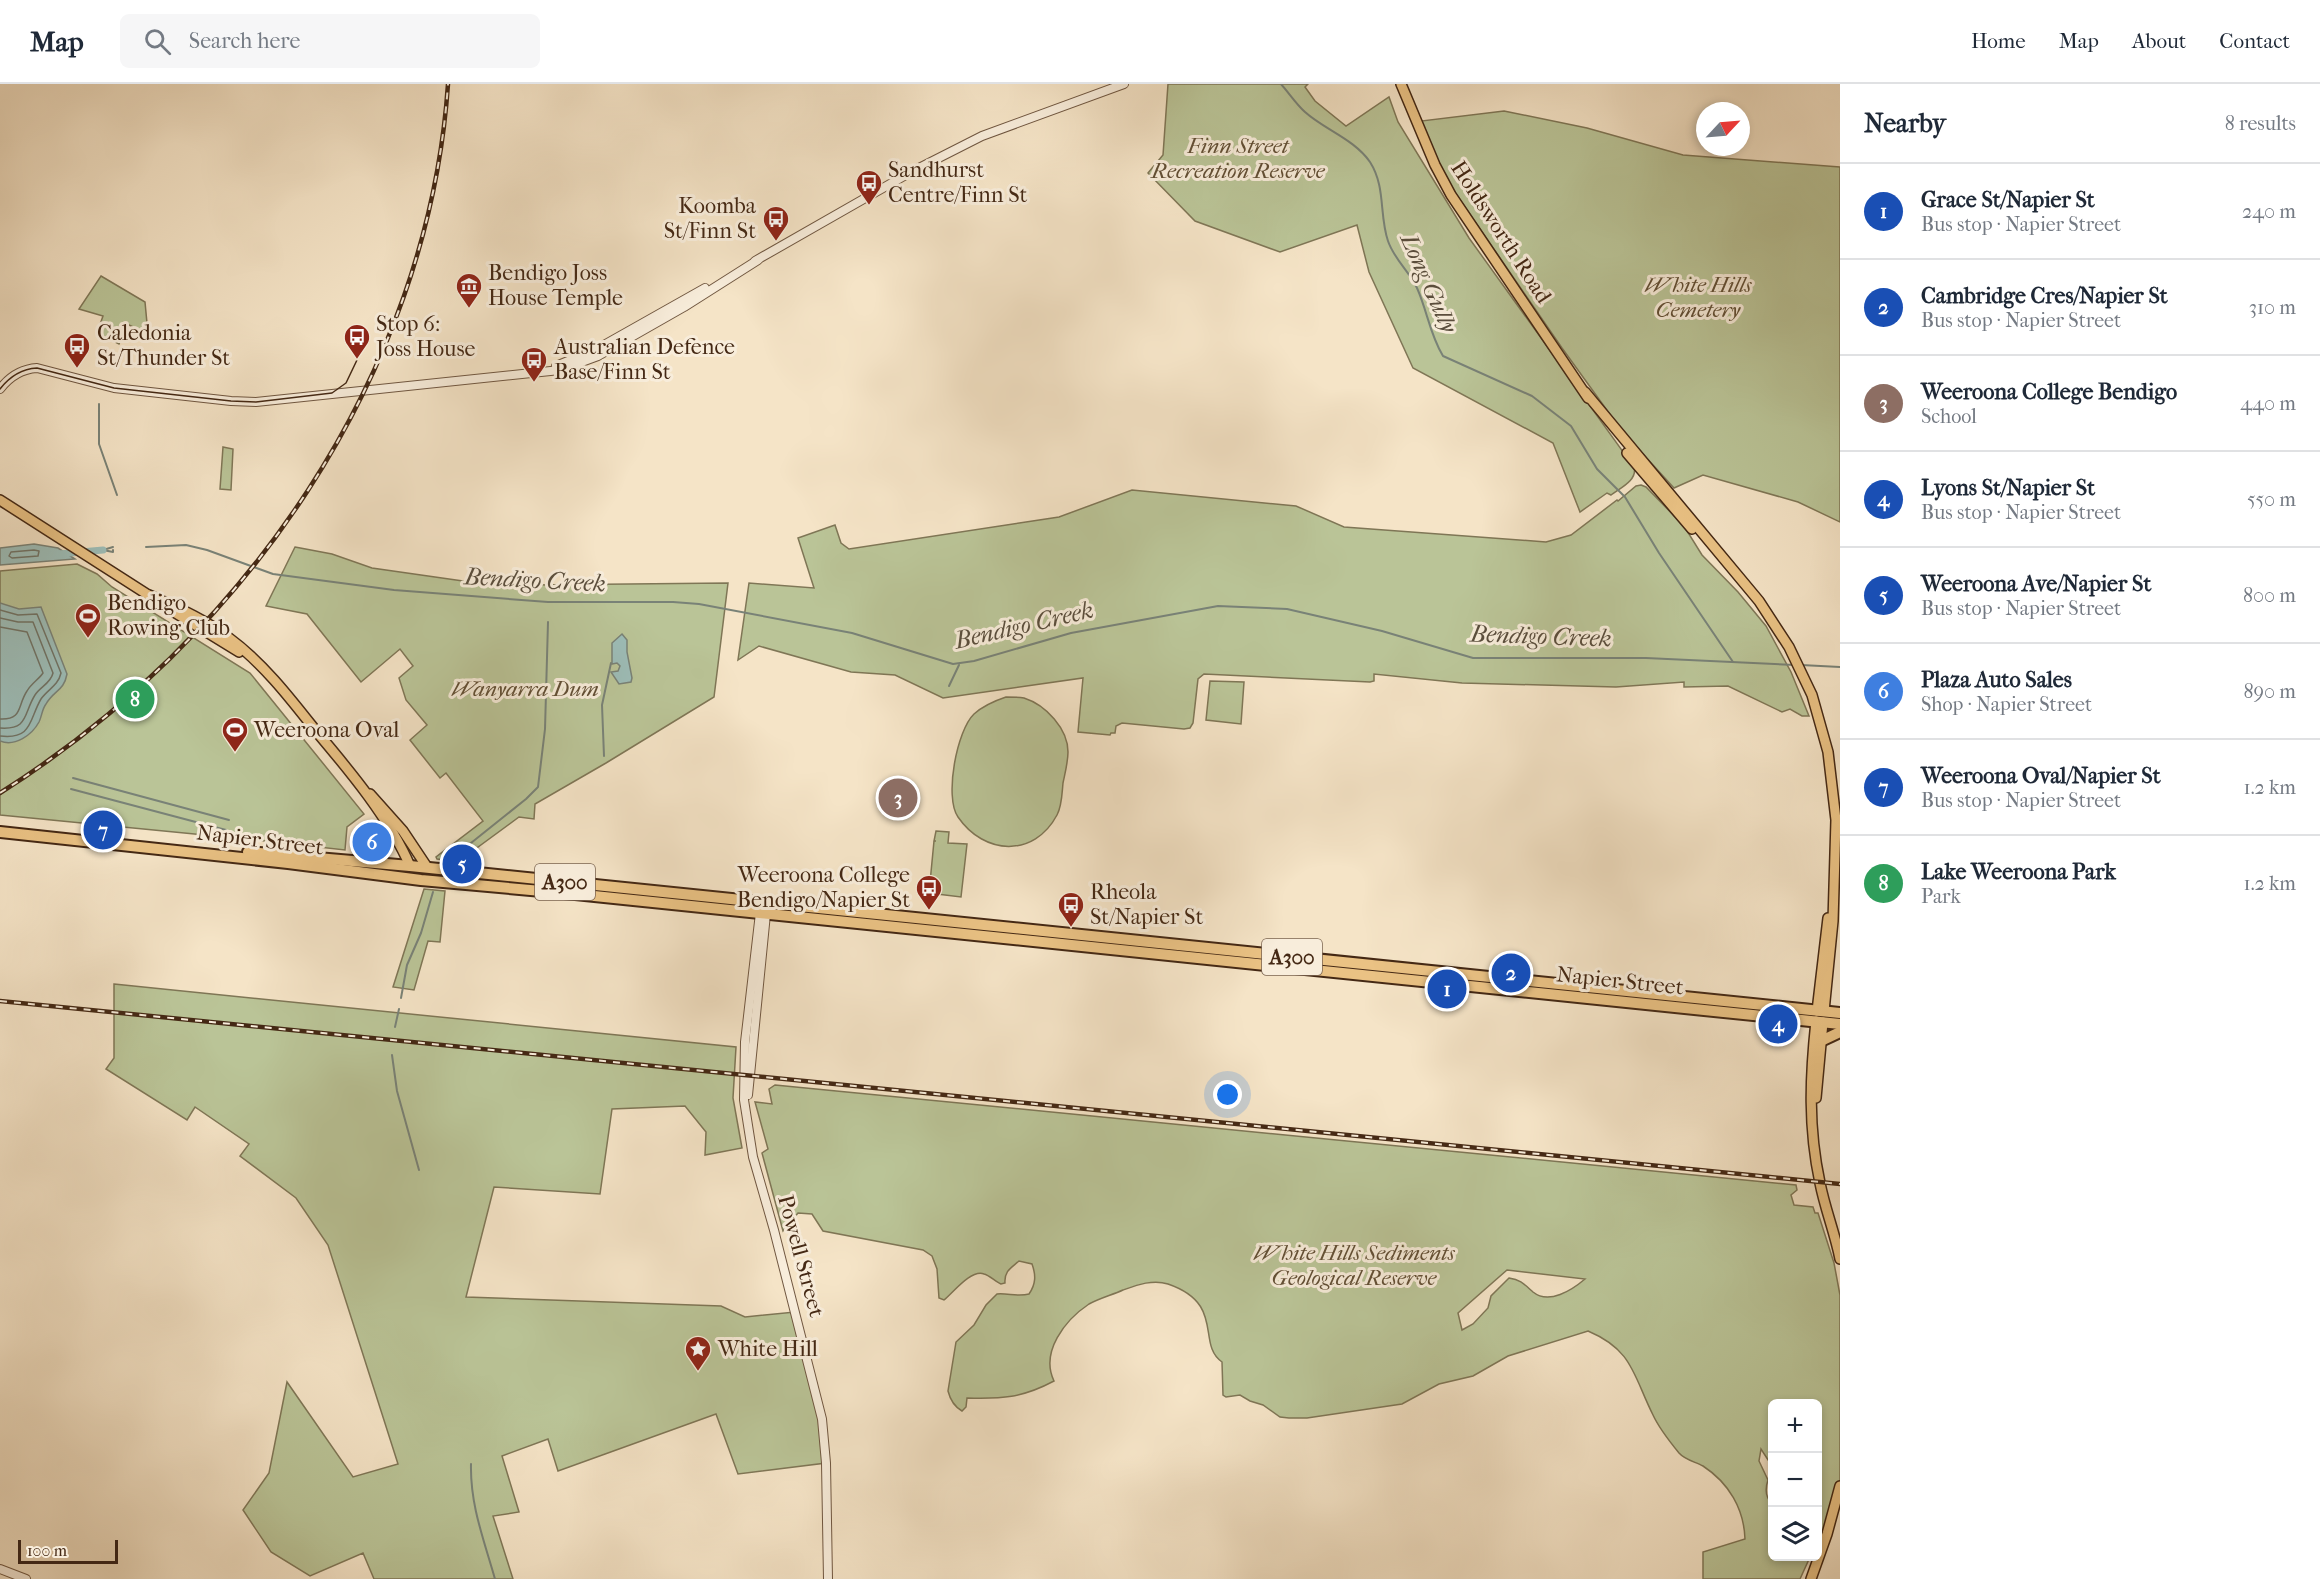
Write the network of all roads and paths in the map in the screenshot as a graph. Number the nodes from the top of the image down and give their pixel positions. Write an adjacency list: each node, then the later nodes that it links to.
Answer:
1 (1124, 84): 3 (street)
2 (1401, 84): 22 (main road, Holdsworth Road)
3 (0, 389)
4 (1, 500): 5 (main road)
5 (356, 779): 8 (main road); 9 (main road)
6 (0, 830): 7 (highway, Napier Street / A300)
7 (158, 845): 8 (highway, Napier Street / A300); 10 (highway, Napier Street / A300)
8 (410, 866): 9 (highway, Napier Street / A300); 10 (highway)
9 (427, 867): 11 (highway, Napier Street / A300)
10 (475, 886): 11 (highway, Napier Street / A300)
11 (589, 890): 12 (highway, Napier Street / A300)
12 (763, 908): 13 (highway, Napier Street / A300); 14 (highway, Napier Street / A300); 31 (street, Powell Street)
13 (1074, 935): 14 (highway); 15 (highway, Napier Street / A300)
14 (1124, 950): 17 (highway, Napier Street / A300)
15 (1350, 963): 16 (highway, Napier Street / A300); 17 (highway)
16 (1393, 967): 18 (highway); 19 (highway, Napier Street / A300)
17 (1415, 980): 18 (highway, Napier Street / A300)
18 (1452, 983): 20 (highway, Napier Street / A300)
19 (1576, 986): 20 (highway); 22 (highway, Napier Street / A300)
20 (1648, 1004): 22 (highway, Napier Street / A300)
21 (1840, 1013): 22 (highway, Napier Street / A300)
22 (1820, 1016): 23 (highway, Napier Street / A300); 25 (main road); 26 (main road)
23 (1840, 1024)
24 (1840, 1032): 25 (highway)
25 (1821, 1041): 26 (main road)
26 (1813, 1133): 27 (main road)
27 (1840, 1259)
28 (1840, 1486): 32 (main road)
29 (0, 1569): 30 (street)
30 (26, 1579)
31 (828, 1579)
32 (1811, 1579)

